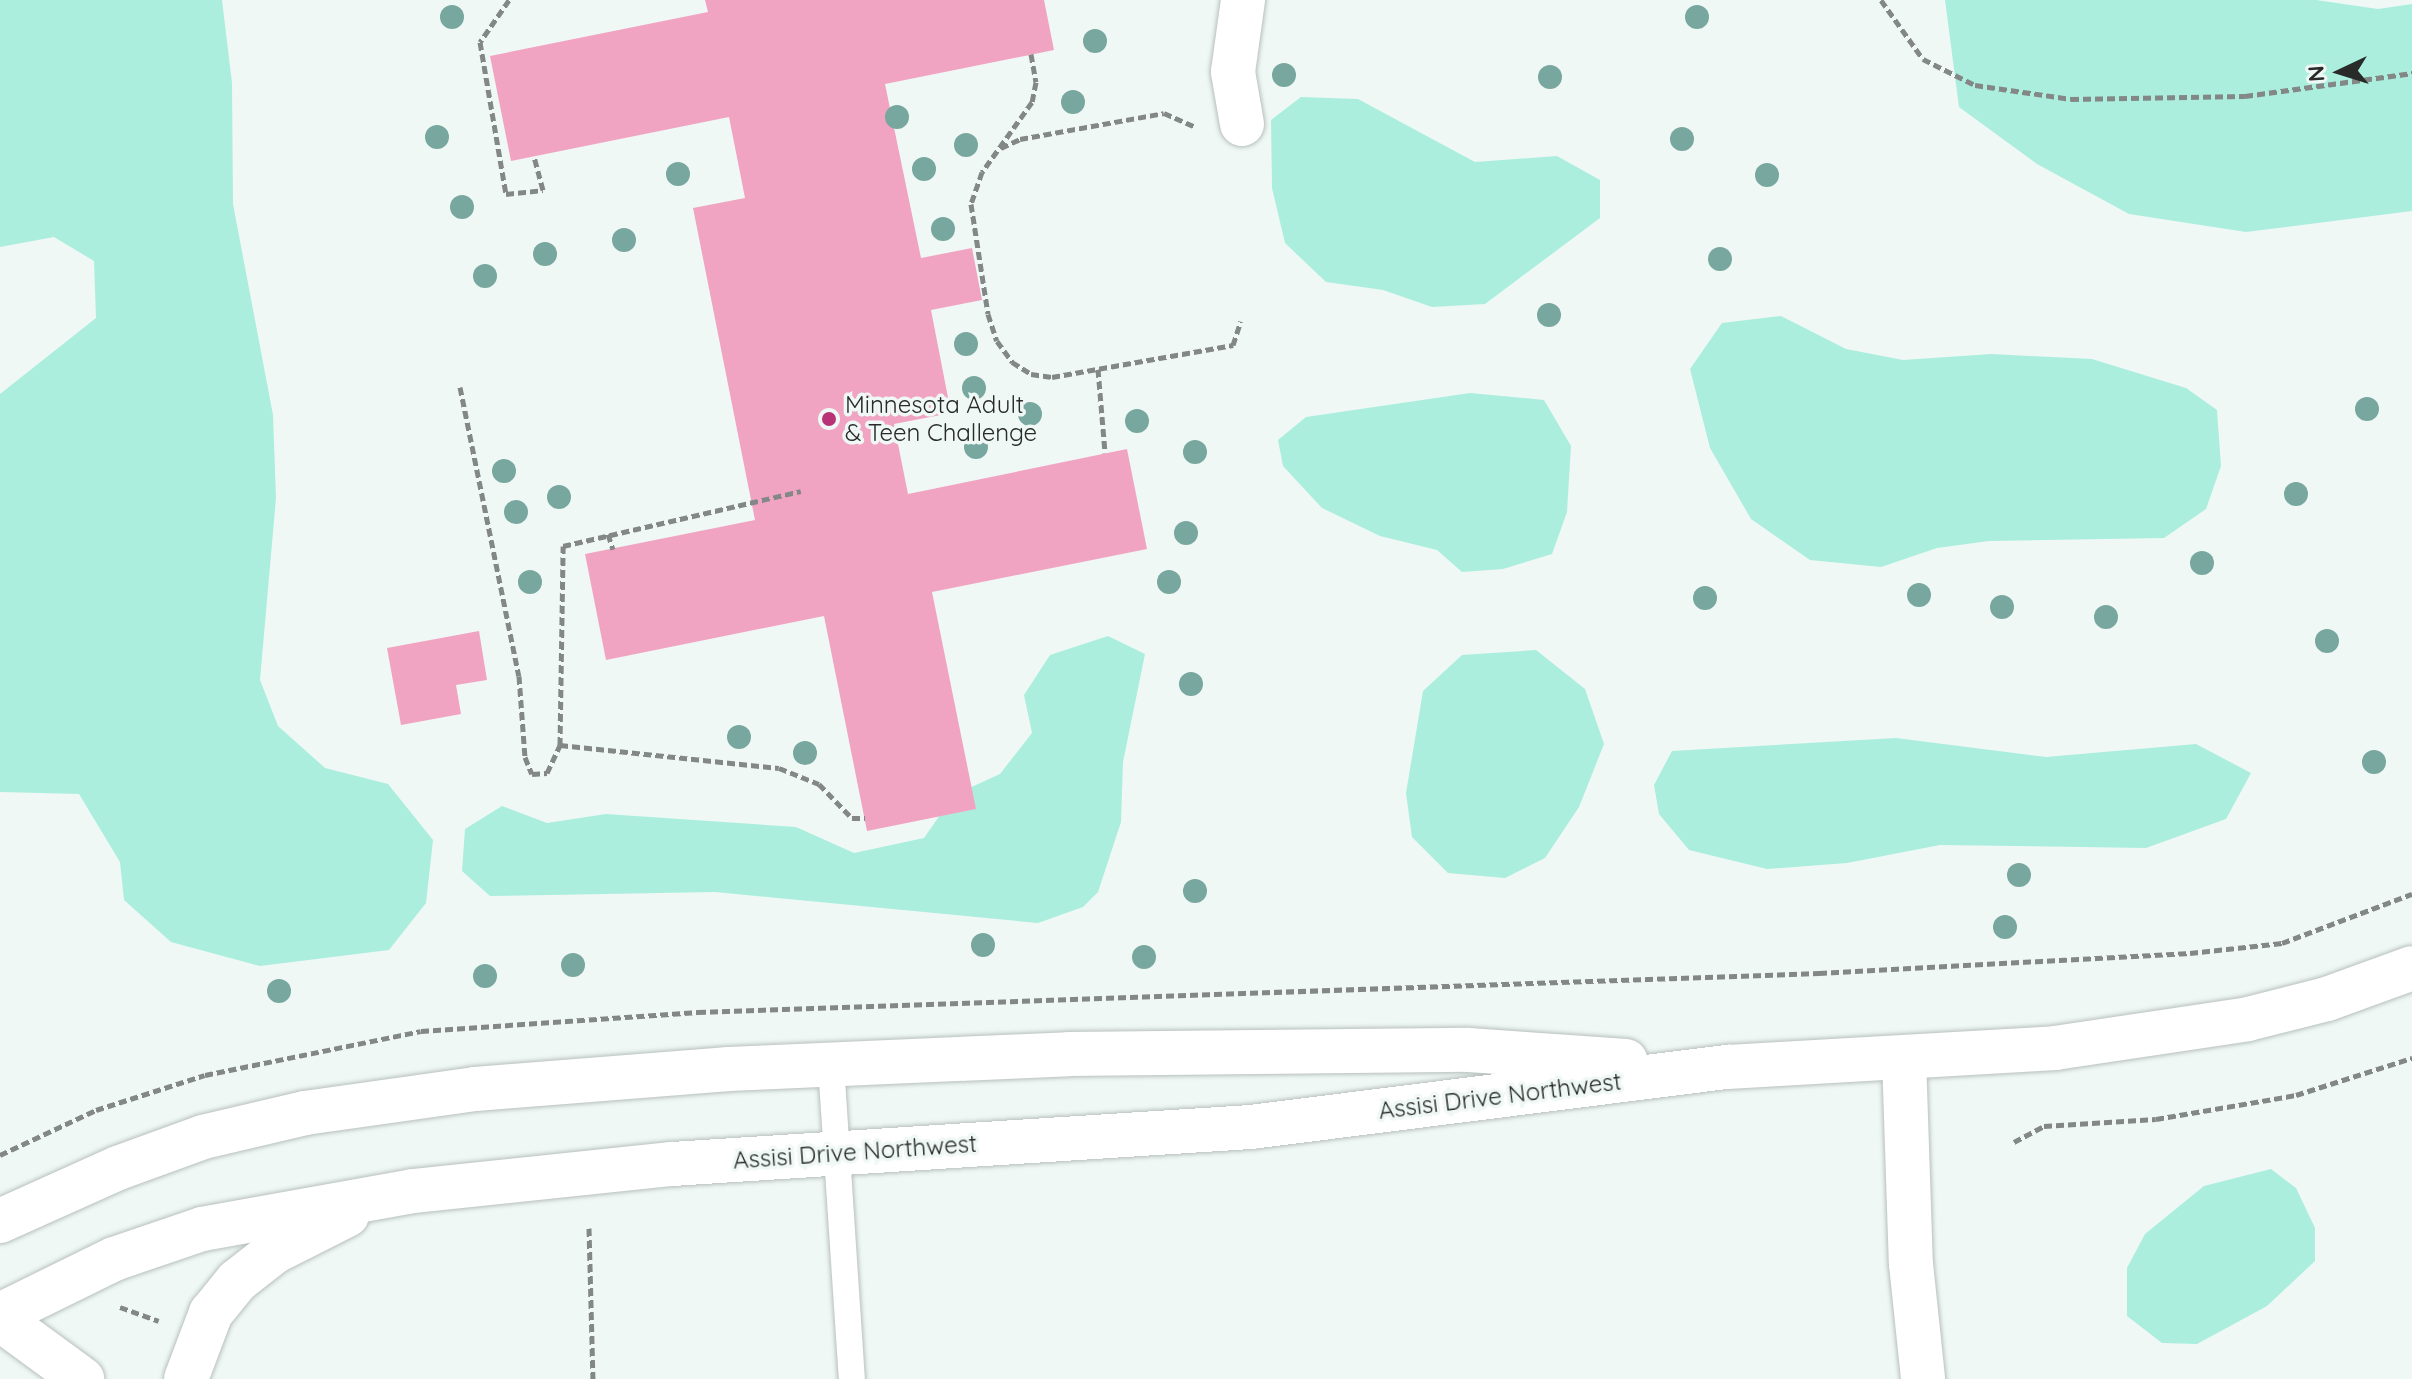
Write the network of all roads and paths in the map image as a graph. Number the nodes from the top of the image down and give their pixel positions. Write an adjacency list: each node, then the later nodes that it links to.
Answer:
1 (509, 0): 8 (path)
2 (1243, 0): 6 (main road)
3 (1881, 0): 5 (path)
4 (1031, 54): 7 (path)
5 (2412, 73)
6 (1223, 128): 7 (path)
7 (1000, 148): 10 (path)
8 (534, 156)
9 (1241, 321): 10 (path)
10 (1098, 369): 12 (path)
11 (460, 387): 16 (path)
12 (1105, 453)
13 (801, 491): 14 (path)
14 (608, 534): 15 (path); 16 (path)
15 (613, 549)
16 (560, 745): 17 (path)
17 (865, 818)
18 (2412, 894): 20 (path)
19 (2412, 968): 21 (main road, Assisi Drive Northwest)
20 (1819, 973)
21 (1904, 1057): 24 (main road, Assisi Drive Northwest); 37 (main road)
22 (2412, 1058): 25 (path)
23 (831, 1065): 24 (main road, Assisi Drive Northwest); 26 (lane); 28 (main road, Assisi Drive Northwest)
24 (1728, 1067): 26 (main road, Assisi Drive Northwest)
25 (2014, 1142)
26 (839, 1153): 27 (main road, Assisi Drive Northwest); 36 (lane)
27 (413, 1191): 31 (main road, Assisi Drive Northwest); 34 (main road)
28 (0, 1221)
29 (589, 1228): 35 (path)
30 (115, 1305): 32 (path)
31 (0, 1317): 33 (main road)
32 (166, 1324)
33 (82, 1379)
34 (186, 1379)
35 (593, 1379)
36 (852, 1379)
37 (1923, 1379)

